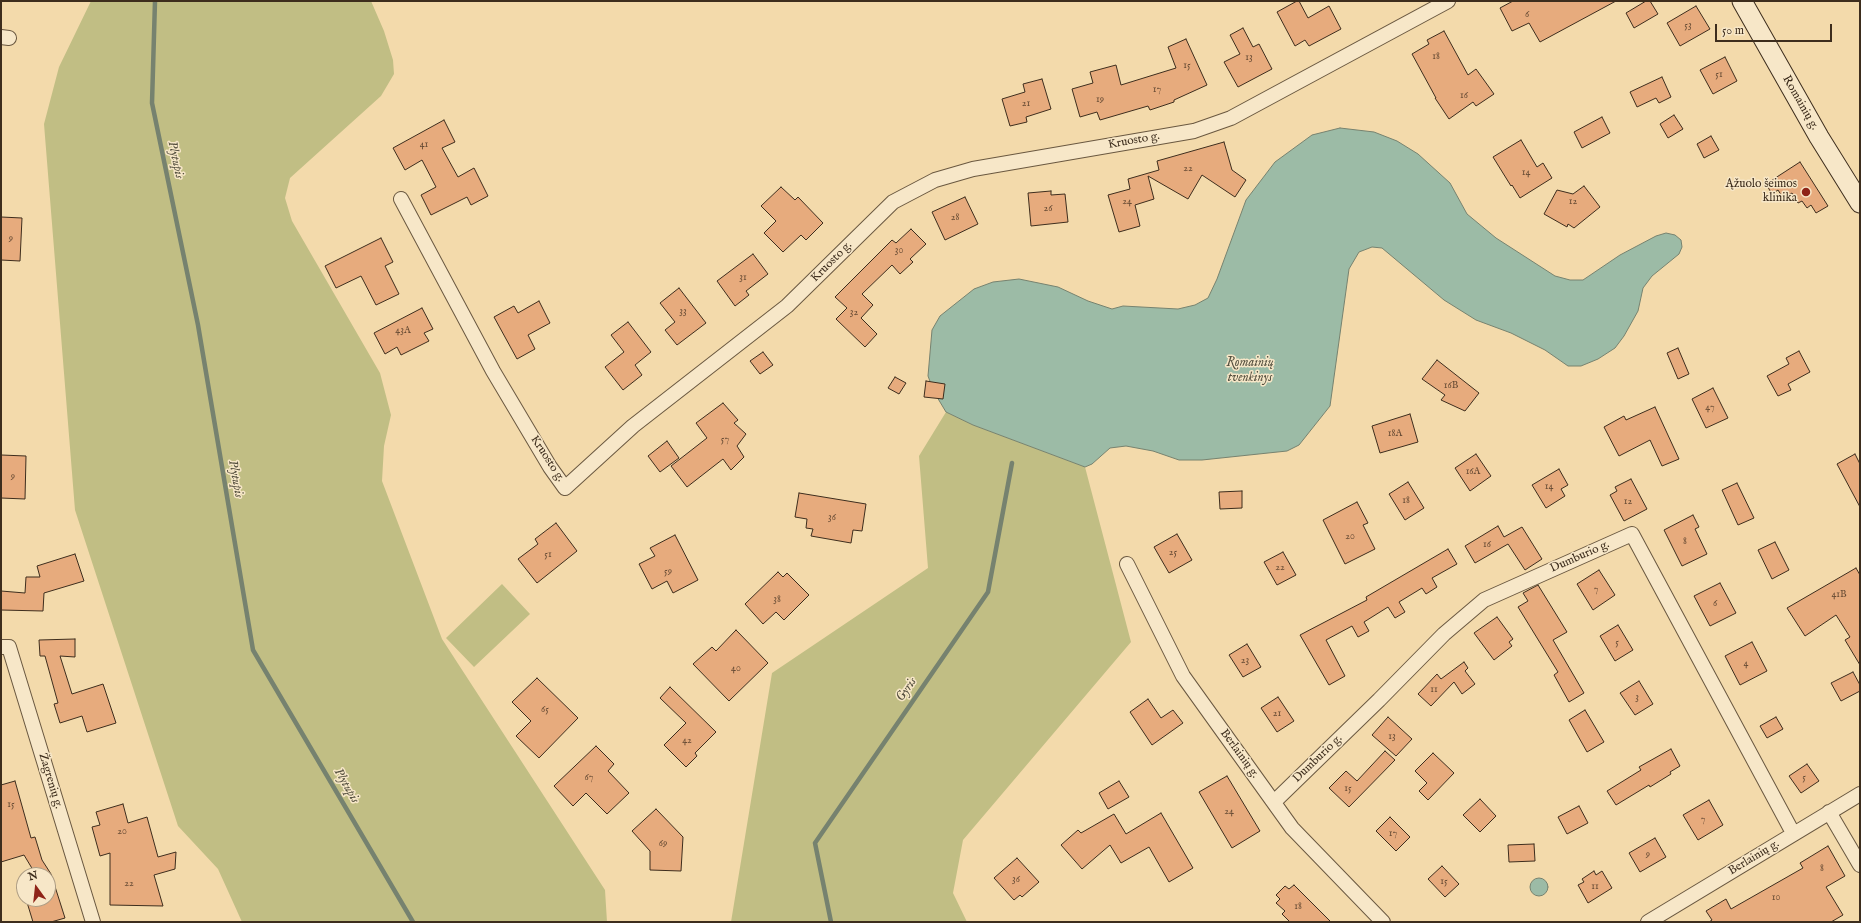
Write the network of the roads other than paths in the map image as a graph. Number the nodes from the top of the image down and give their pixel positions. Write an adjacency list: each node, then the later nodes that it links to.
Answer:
1 (1448, 1): 3 (street, Kruosto g.)
2 (1742, 1): 4 (main road, Romainių g.)
3 (401, 199)
4 (1860, 203)
5 (1127, 564): 8 (street, Berlainių g.)
6 (1, 647): 12 (street, Žagrenių g.)
7 (1860, 794): 9 (street, Berlainių g.)
8 (1274, 802): 10 (street, Dumburio g.); 13 (street, Berlainių g.)
9 (1829, 812): 10 (street, Berlainių g.); 11 (street)
10 (1793, 833): 14 (street, Berlainių g.)
11 (1860, 865)
12 (93, 922)
13 (1383, 922)
14 (1648, 922)

